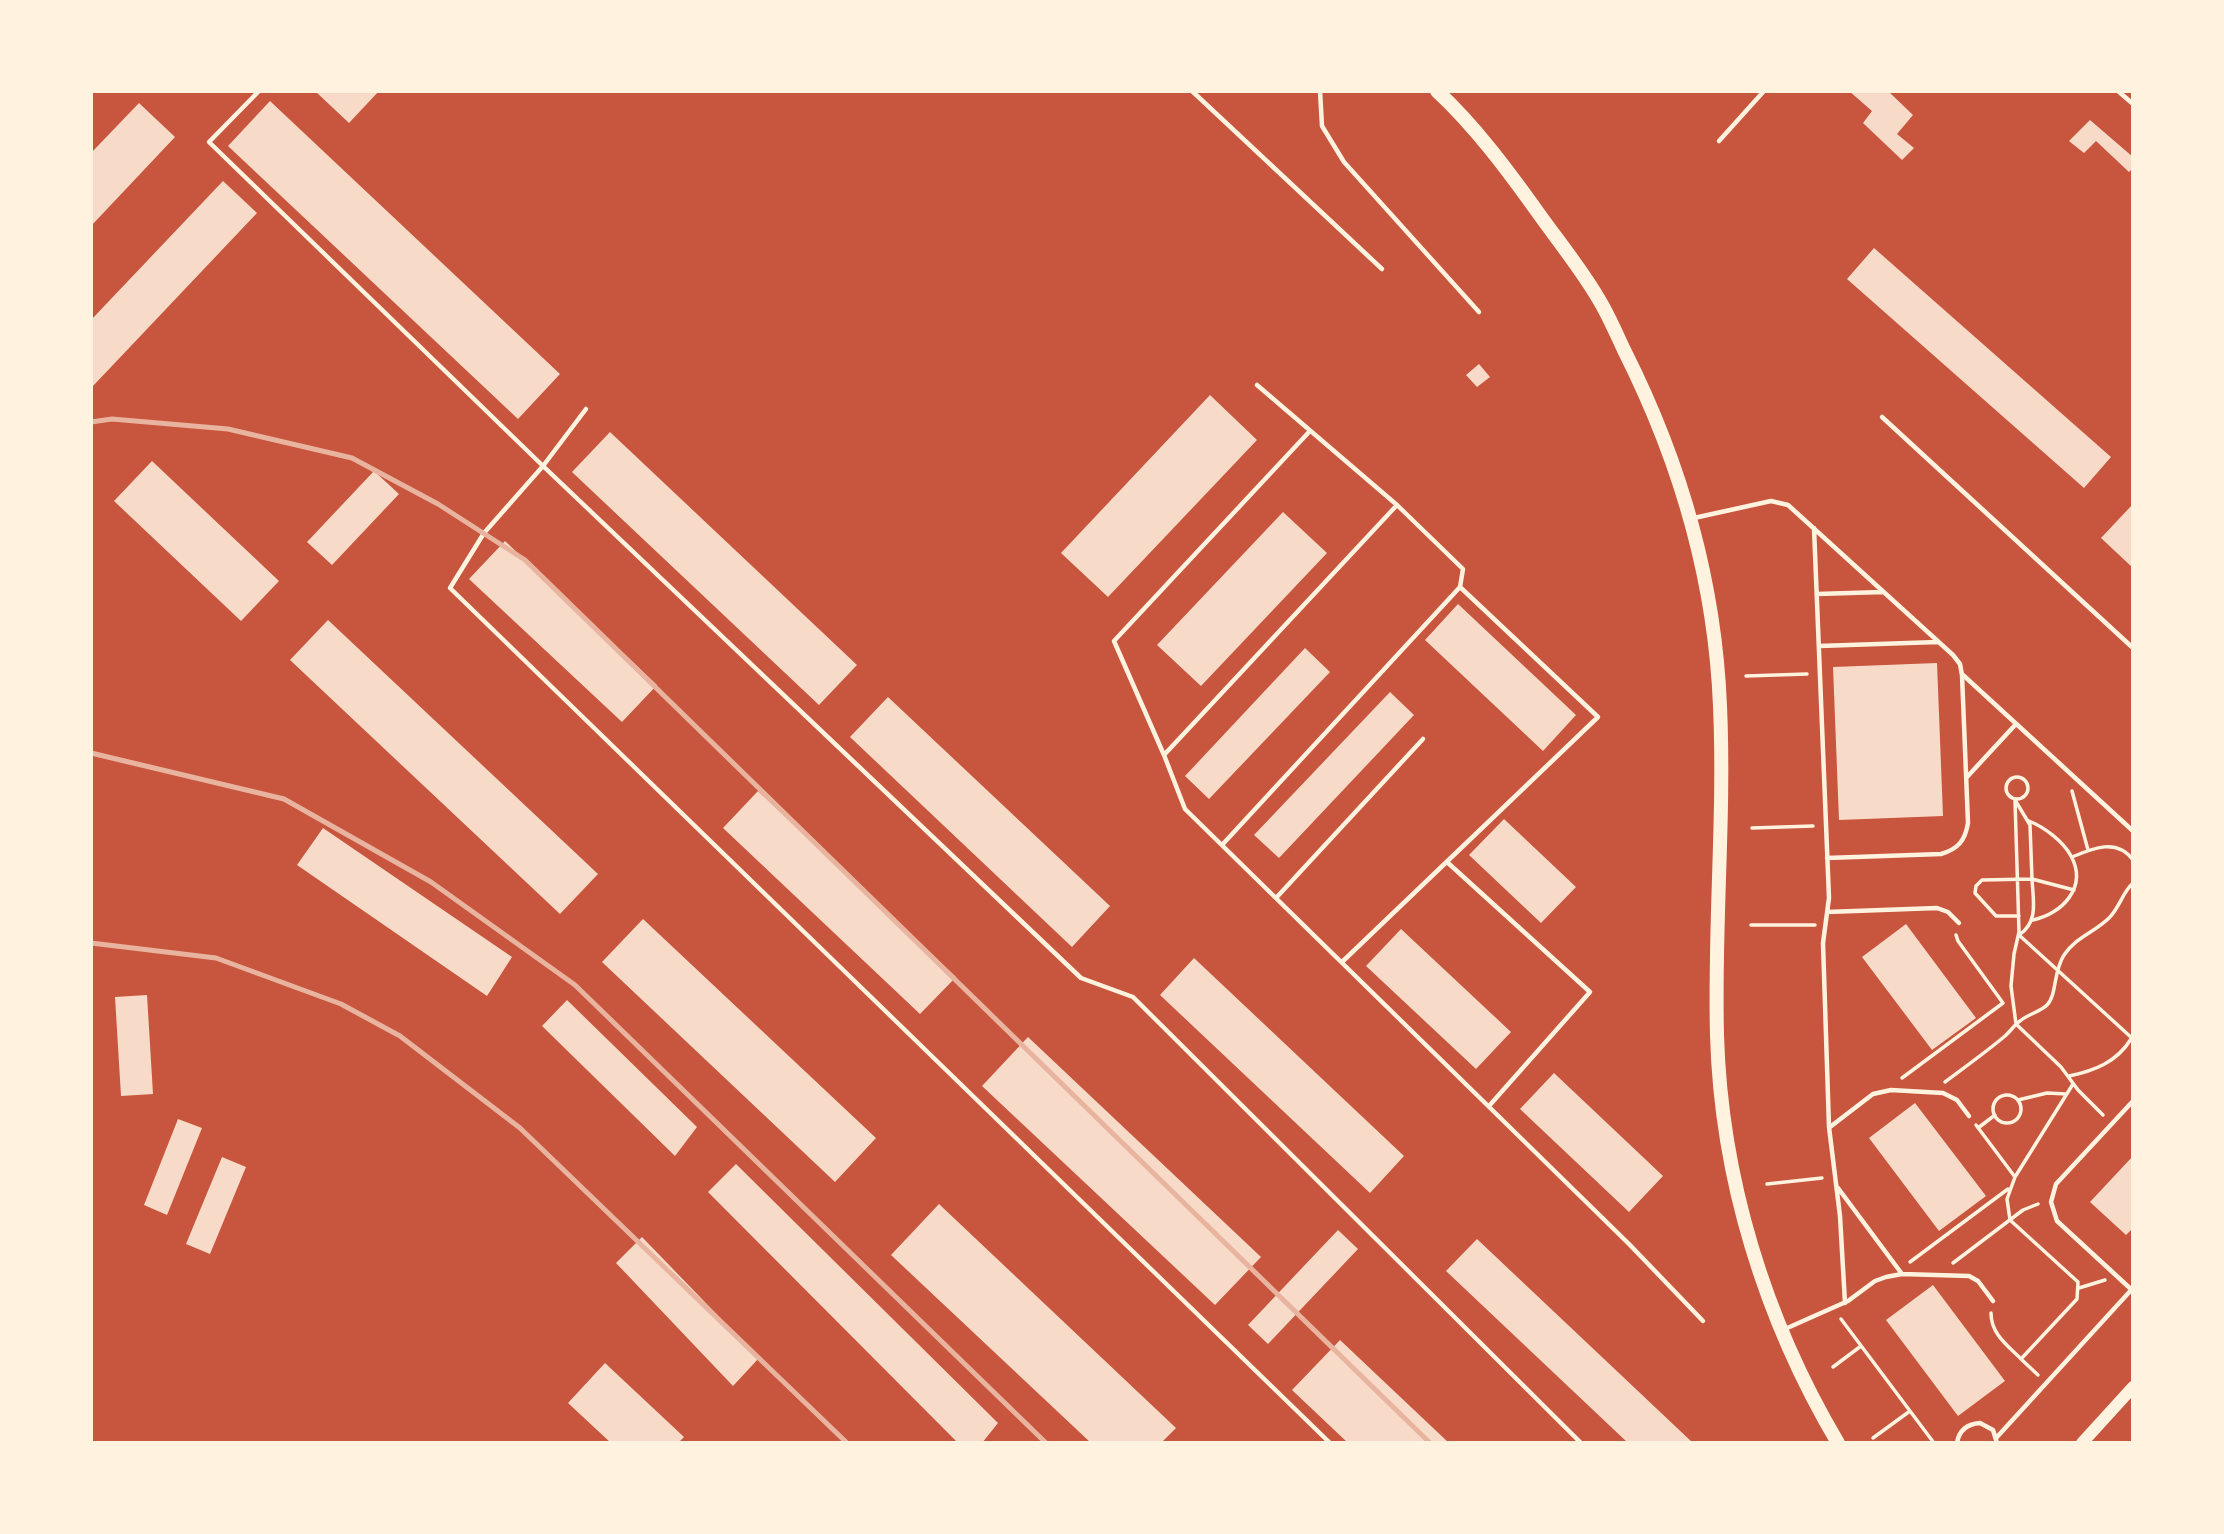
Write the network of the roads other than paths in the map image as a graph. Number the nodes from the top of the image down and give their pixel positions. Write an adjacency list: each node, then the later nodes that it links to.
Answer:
1 (259, 91): 15 (lane)
2 (1192, 91): 9 (lane)
3 (1320, 91): 10 (lane)
4 (1437, 91): 17 (main road)
5 (1765, 91): 8 (lane)
6 (2118, 91): 7 (lane)
7 (2133, 104)
8 (1718, 141)
9 (1382, 269)
10 (1479, 312)
11 (1257, 385): 14 (lane)
12 (586, 409): 15 (lane)
13 (1882, 417): 24 (lane)
14 (1309, 432): 16 (lane); 28 (lane)
15 (542, 466): 51 (lane); 52 (lane)
16 (1396, 505): 19 (lane); 28 (lane)
17 (1691, 519): 18 (lane); 48 (main road)
18 (1814, 528): 20 (lane); 21 (lane)
19 (1460, 587): 31 (lane); 33 (lane)
20 (1884, 592): 21 (lane); 22 (lane)
21 (1817, 594): 23 (lane)
22 (1939, 642): 23 (lane); 25 (lane)
23 (1819, 646): 32 (lane)
24 (2133, 648)
25 (1962, 675): 26 (lane); 29 (lane)
26 (2016, 724): 29 (lane); 30 (lane)
27 (1423, 738): 34 (lane)
28 (1164, 755): 31 (lane)
29 (1966, 778): 32 (lane)
30 (2133, 831)
31 (1222, 845): 34 (lane)
32 (1827, 858): 35 (lane)
33 (1447, 862): 37 (lane); 39 (lane)
34 (1276, 898): 37 (lane)
35 (1827, 912): 36 (lane); 41 (lane)
36 (1959, 923)
37 (1342, 962): 39 (lane)
38 (2133, 1101): 44 (lane)
39 (1489, 1106): 47 (lane)
40 (1969, 1116): 41 (lane)
41 (1829, 1127): 42 (lane)
42 (1837, 1187): 43 (lane); 46 (lane)
43 (1901, 1272): 45 (lane); 46 (lane)
44 (2133, 1289): 50 (lane)
45 (1993, 1301)
46 (1845, 1303): 48 (lane)
47 (1703, 1321)
48 (1782, 1330): 53 (main road)
49 (2133, 1387): 55 (street)
50 (1997, 1440): 54 (lane)
51 (1330, 1443)
52 (1581, 1443)
53 (1838, 1443)
54 (1957, 1443)
55 (2082, 1443)

